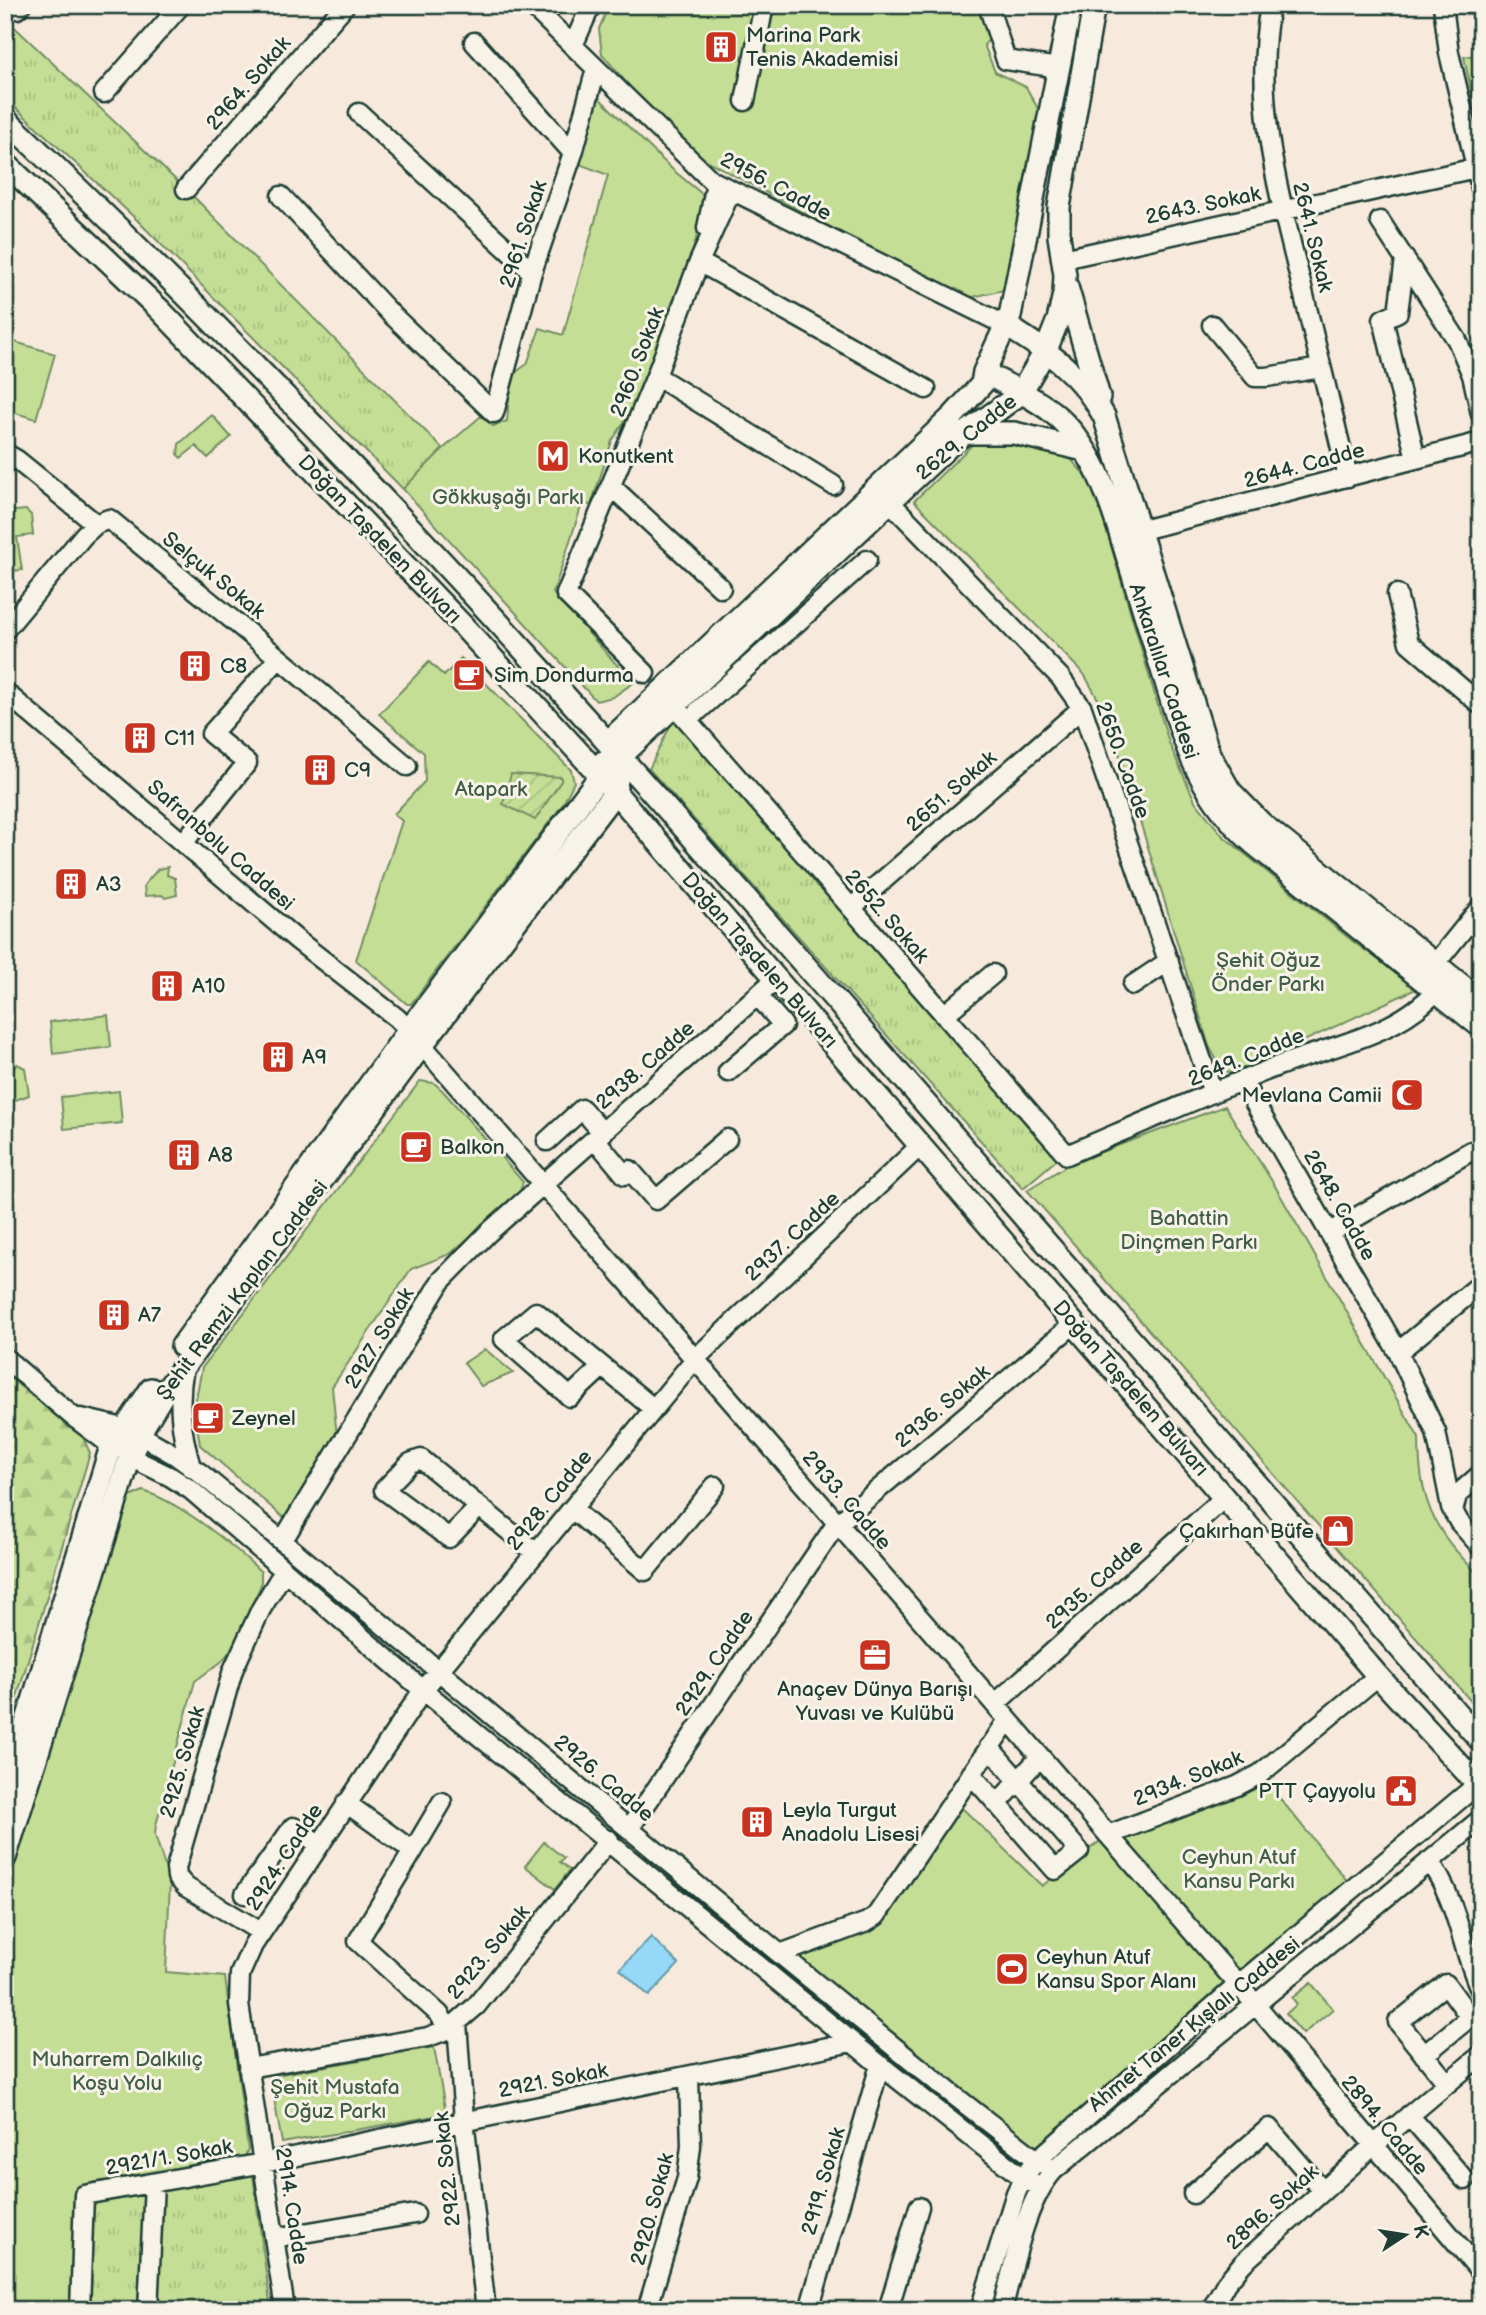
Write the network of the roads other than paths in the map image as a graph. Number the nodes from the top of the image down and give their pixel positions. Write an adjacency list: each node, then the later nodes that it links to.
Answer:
1 (181, 5): 15 (street)
2 (345, 5): 24 (street, 2964. Sokak)
3 (531, 5): 12 (street, 2956. Cadde)
4 (591, 5): 12 (street)
5 (764, 5): 16 (street)
6 (988, 5): 13 (street)
7 (1071, 5): 13 (main road, 2629. Cadde)
8 (1094, 5): 28 (main road, 2629. Cadde)
9 (1270, 5): 26 (street, 2641. Sokak)
10 (1443, 5): 21 (street)
11 (474, 42): 19 (street)
12 (573, 46): 14 (street, 2956. Cadde)
13 (1059, 68): 33 (main road, 2629. Cadde)
14 (596, 69): 19 (street, 2961. Sokak); 22 (street, 2956. Cadde)
15 (104, 93)
16 (745, 101)
17 (359, 113): 31 (street)
18 (5, 119): 67 (main road, Doğan Taşdelen Bulvarı)
19 (573, 153): 31 (street, 2961. Sokak)
20 (5, 163): 69 (main road, Doğan Taşdelen Bulvarı)
21 (1476, 168): 23 (street); 26 (street, 2643. Sokak)
22 (724, 187): 30 (street, 2960. Sokak); 33 (street, 2956. Cadde)
23 (1481, 188)
24 (186, 190)
25 (281, 196): 31 (street, 2961. Sokak)
26 (1283, 211): 28 (street, 2643. Sokak); 36 (street, 2641. Sokak)
27 (1380, 221): 29 (street)
28 (1063, 259): 32 (main road, 2629. Cadde)
29 (1405, 259): 41 (street); 47 (street)
30 (699, 262): 38 (street, 2960. Sokak); 39 (street)
31 (532, 272)
32 (1065, 282): 35 (main road, 2629. Cadde); 42 (main road)
33 (1007, 326): 35 (main road, Ankaralılar Caddesi); 37 (main road, 2629. Cadde)
34 (1212, 326): 36 (street)
35 (1046, 351): 40 (main road, 2629. Cadde); 42 (main road, Ankaralılar Caddesi)
36 (1321, 368): 48 (street, 2641. Sokak)
37 (984, 372): 40 (main road, Ankaralılar Caddesi); 67 (main road, 2629. Cadde)
38 (656, 376): 49 (street); 50 (street, 2960. Sokak)
39 (926, 389)
40 (1020, 394): 43 (main road, 2629. Cadde); 45 (main road, Ankaralılar Caddesi)
41 (1481, 414)
42 (1104, 416): 53 (main road, Ankaralılar Caddesi)
43 (963, 433): 45 (main road); 51 (main road, 2629. Cadde)
44 (1481, 442): 47 (street, 2644. Cadde)
45 (1084, 450): 79 (main road, Ankaralılar Caddesi)
46 (5, 453): 52 (street)
47 (1416, 459): 48 (street, 2644. Cadde)
48 (1348, 477): 53 (street, 2644. Cadde)
49 (832, 485)
50 (612, 487): 55 (street); 61 (street, 2960. Sokak)
51 (890, 502): 57 (main road, 2629. Cadde); 65 (street, 2650. Cadde)
52 (96, 524): 59 (street); 60 (street, Selçuk Sokak)
53 (1138, 531): 75 (main road, Ankaralılar Caddesi)
54 (867, 560): 58 (street)
55 (721, 588)
56 (1397, 594): 64 (street)
57 (779, 606): 58 (street); 63 (main road, 2629. Cadde)
58 (794, 625): 66 (street)
59 (5, 630)
60 (279, 658): 68 (street, Selçuk Sokak); 71 (street)
61 (645, 673)
62 (5, 692): 71 (street, Safranbolu Caddesi)
63 (674, 705): 67 (main road, 2629. Cadde); 73 (street, 2652. Sokak)
64 (1481, 705)
65 (1082, 708): 73 (street, 2651. Sokak); 74 (street, 2650. Cadde)
66 (698, 711)
67 (614, 749): 69 (main road); 70 (main road); 122 (main road, Doğan Taşdelen Bulvarı)
68 (407, 766)
69 (600, 776): 70 (main road, Doğan Taşdelen Bulvarı); 84 (main road, Şehit Remzi Kaplan Caddesi)
70 (615, 792): 77 (main road, Doğan Taşdelen Bulvarı); 84 (main road, Şehit Remzi Kaplan Caddesi)
71 (184, 842): 84 (street, Safranbolu Caddesi)
72 (1481, 907): 75 (street)
73 (850, 908): 82 (street, 2652. Sokak)
74 (1169, 961): 78 (street); 87 (street, 2650. Cadde)
75 (1435, 964): 81 (main road, Ankaralılar Caddesi)
76 (993, 974): 82 (street)
77 (776, 979): 80 (street, 2938. Cadde); 91 (main road, Doğan Taşdelen Bulvarı)
78 (1133, 985)
79 (1436, 991): 83 (main road, Ankaralılar Caddesi); 86 (street, 2649. Cadde)
80 (758, 996): 85 (street); 88 (street, 2938. Cadde)
81 (1481, 1001)
82 (944, 1016): 93 (street, 2652. Sokak)
83 (1481, 1027)
84 (415, 1038): 94 (street, 2933. Cadde); 101 (main road, Şehit Remzi Kaplan Caddesi); 104 (main road, Şehit Remzi Kaplan Caddesi)
85 (728, 1072)
86 (1242, 1081): 87 (street, 2649. Cadde); 95 (street, 2648. Cadde)
87 (1213, 1093): 93 (street, 2649. Cadde)
88 (599, 1136): 89 (street); 90 (street); 94 (street, 2938. Cadde)
89 (727, 1139)
90 (547, 1141)
91 (920, 1146): 97 (main road, Doğan Taşdelen Bulvarı); 100 (street, 2937. Cadde)
92 (1471, 1151): 95 (street)
93 (1067, 1155)
94 (543, 1185): 100 (street, 2933. Cadde); 113 (street, 2927. Sokak)
95 (1329, 1233): 98 (street, 2648. Cadde)
96 (1481, 1284): 98 (street)
97 (1075, 1323): 108 (main road, Doğan Taşdelen Bulvarı); 112 (street, 2936. Sokak)
98 (1398, 1352): 111 (street, 2648. Cadde)
99 (5, 1358): 104 (street)
100 (695, 1359): 103 (street, 2928. Cadde); 112 (street, 2933. Cadde)
101 (184, 1366): 104 (main road, Şehit Remzi Kaplan Caddesi); 105 (street)
102 (602, 1367): 102 (street); 103 (street)
103 (654, 1409): 110 (street, 2928. Cadde)
104 (126, 1441): 105 (street, 2926. Cadde); 116 (street); 128 (main road, Şehit Remzi Kaplan Caddesi); 138 (main road, Şehit Remzi Kaplan Caddesi)
105 (191, 1466): 113 (street, 2926. Cadde)
106 (1481, 1474): 111 (street)
107 (715, 1486): 110 (street)
108 (1225, 1497): 118 (main road, Doğan Taşdelen Bulvarı); 120 (street, 2935. Cadde)
109 (480, 1507): 109 (street); 115 (street)
110 (572, 1509): 115 (street, 2928. Cadde)
111 (1453, 1512): 114 (street)
112 (838, 1524): 120 (street, 2933. Cadde); 133 (street, 2929. Cadde)
113 (283, 1540): 117 (street, 2926. Cadde)
114 (1481, 1547)
115 (536, 1553): 117 (street, 2928. Cadde)
116 (284, 1571): 119 (street); 141 (street, 2925. Sokak)
117 (439, 1670): 119 (street, 2928. Cadde); 133 (street, 2926. Cadde)
118 (1378, 1676): 127 (main road, Doğan Taşdelen Bulvarı); 134 (street, 2934. Sokak)
119 (423, 1690): 130 (street, 2924. Cadde); 135 (street)
120 (995, 1704): 121 (street, 2933. Cadde)
121 (1008, 1720): 123 (street); 124 (street, 2933. Cadde)
122 (1481, 1741)
123 (989, 1747): 125 (street); 126 (street)
124 (1040, 1757): 126 (street); 134 (street, 2933. Cadde)
125 (971, 1774): 131 (street); 142 (street)
126 (1018, 1781): 131 (street); 131 (street)
127 (1479, 1786): 143 (street, Ahmet Taner Kışlalı Caddesi)
128 (5, 1792)
129 (442, 1802): 137 (street)
130 (346, 1803): 136 (street, 2924. Cadde); 137 (street)
131 (997, 1804)
132 (1481, 1819): 139 (street, Ahmet Taner Kışlalı Caddesi)
133 (629, 1829): 142 (street, 2926. Cadde)
134 (1108, 1835): 143 (street, 2933. Cadde)
135 (609, 1840): 146 (street, 2923. Sokak); 147 (street)
136 (319, 1844): 140 (street); 141 (street, 2924. Cadde)
137 (413, 1850): 146 (street)
138 (5, 1858)
139 (1429, 1861): 144 (street); 145 (street, Ahmet Taner Kışlalı Caddesi)
140 (245, 1895)
141 (261, 1932): 151 (street, 2924. Cadde)
142 (780, 1954): 157 (street, 2926. Cadde)
143 (1238, 1985): 145 (street, 2894. Cadde); 157 (street, Ahmet Taner Kışlalı Caddesi)
144 (1481, 1991)
145 (1256, 2005): 156 (street, 2894. Cadde); 159 (street, Ahmet Taner Kışlalı Caddesi)
146 (453, 2026): 151 (street, 2923. Sokak); 155 (street, 2922. Sokak)
147 (852, 2042): 150 (street); 152 (street, 2921. Sokak)
148 (1424, 2054): 153 (street)
149 (1481, 2055): 153 (street, 2896. Sokak)
150 (880, 2065): 160 (street); 175 (street, 2919. Sokak)
151 (248, 2068): 158 (street, 2914. Cadde)
152 (689, 2076): 155 (street, 2921. Sokak); 174 (street, 2920. Sokak)
153 (1447, 2083): 154 (street, 2896. Sokak)
154 (1409, 2115): 156 (street, 2896. Sokak); 161 (street)
155 (464, 2120): 158 (street, 2921. Sokak); 173 (street, 2922. Sokak)
156 (1373, 2146): 164 (street, 2896. Sokak); 169 (street, 2894. Cadde)
157 (1037, 2160): 159 (street, 2926. Cadde); 160 (street, Ahmet Taner Kışlalı Caddesi)
158 (263, 2163): 162 (street, 2921/1. Sokak); 168 (street, 2914. Cadde)
159 (1054, 2170): 163 (street, Ahmet Taner Kışlalı Caddesi)
160 (1023, 2178): 163 (street); 177 (street, Ahmet Taner Kışlalı Caddesi)
161 (1465, 2180)
162 (154, 2183): 170 (street, 2921/1. Sokak); 171 (street)
163 (1041, 2187): 178 (street, Ahmet Taner Kışlalı Caddesi)
164 (1323, 2191): 165 (street); 179 (street, 2896. Sokak)
165 (1193, 2194)
166 (919, 2207): 176 (street)
167 (415, 2214): 168 (street)
168 (274, 2238): 172 (street, 2914. Cadde)
169 (1481, 2272)
170 (80, 2310)
171 (148, 2310)
172 (285, 2310)
173 (486, 2310)
174 (647, 2310)
175 (809, 2310)
176 (888, 2310)
177 (980, 2310)
178 (1002, 2310)
179 (1210, 2310)

